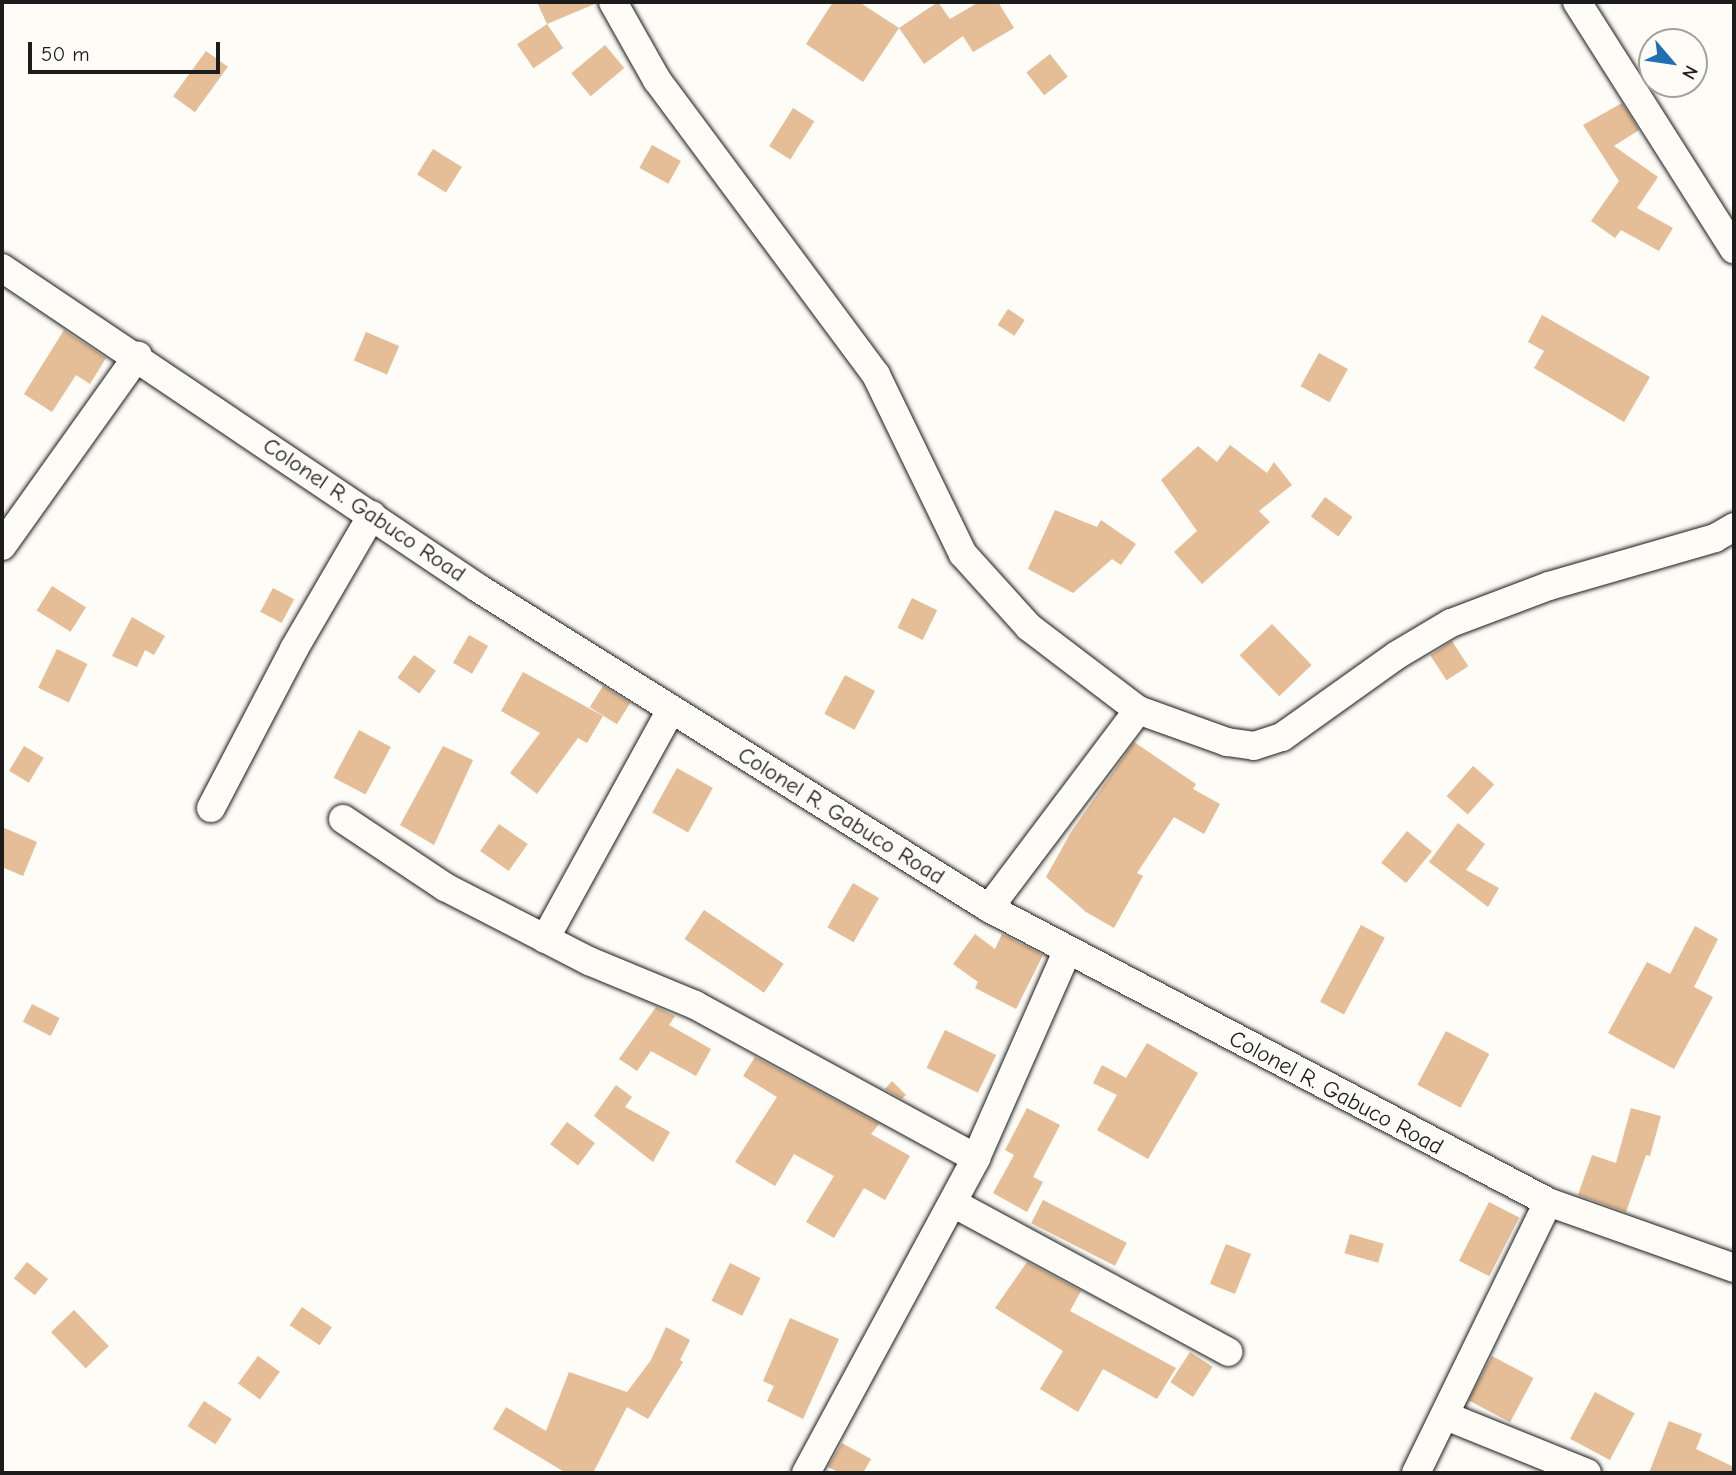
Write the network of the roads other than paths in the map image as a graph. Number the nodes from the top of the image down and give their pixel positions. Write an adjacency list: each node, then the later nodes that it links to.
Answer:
1 (613, 2): 10 (street)
2 (1577, 2): 3 (street)
3 (1734, 249)
4 (2, 268): 5 (street, Colonel R. Gabuco Road)
5 (138, 355): 6 (street, Colonel R. Gabuco Road); 8 (street)
6 (372, 515): 9 (street, Colonel R. Gabuco Road); 11 (street)
7 (1734, 527): 10 (street)
8 (2, 546)
9 (671, 710): 13 (street, Colonel R. Gabuco Road); 14 (street)
10 (1138, 710): 13 (street)
11 (211, 808)
12 (344, 819): 14 (street)
13 (989, 908): 15 (street, Colonel R. Gabuco Road)
14 (545, 939): 16 (street)
15 (1067, 952): 16 (street); 17 (street, Colonel R. Gabuco Road)
16 (976, 1158): 18 (street)
17 (1548, 1202): 19 (street, Colonel R. Gabuco Road); 21 (street)
18 (953, 1203): 20 (street); 22 (street)
19 (1734, 1268)
20 (1228, 1352)
21 (1446, 1416): 23 (street); 24 (street)
22 (806, 1473)
23 (1416, 1473)
24 (1587, 1473)

